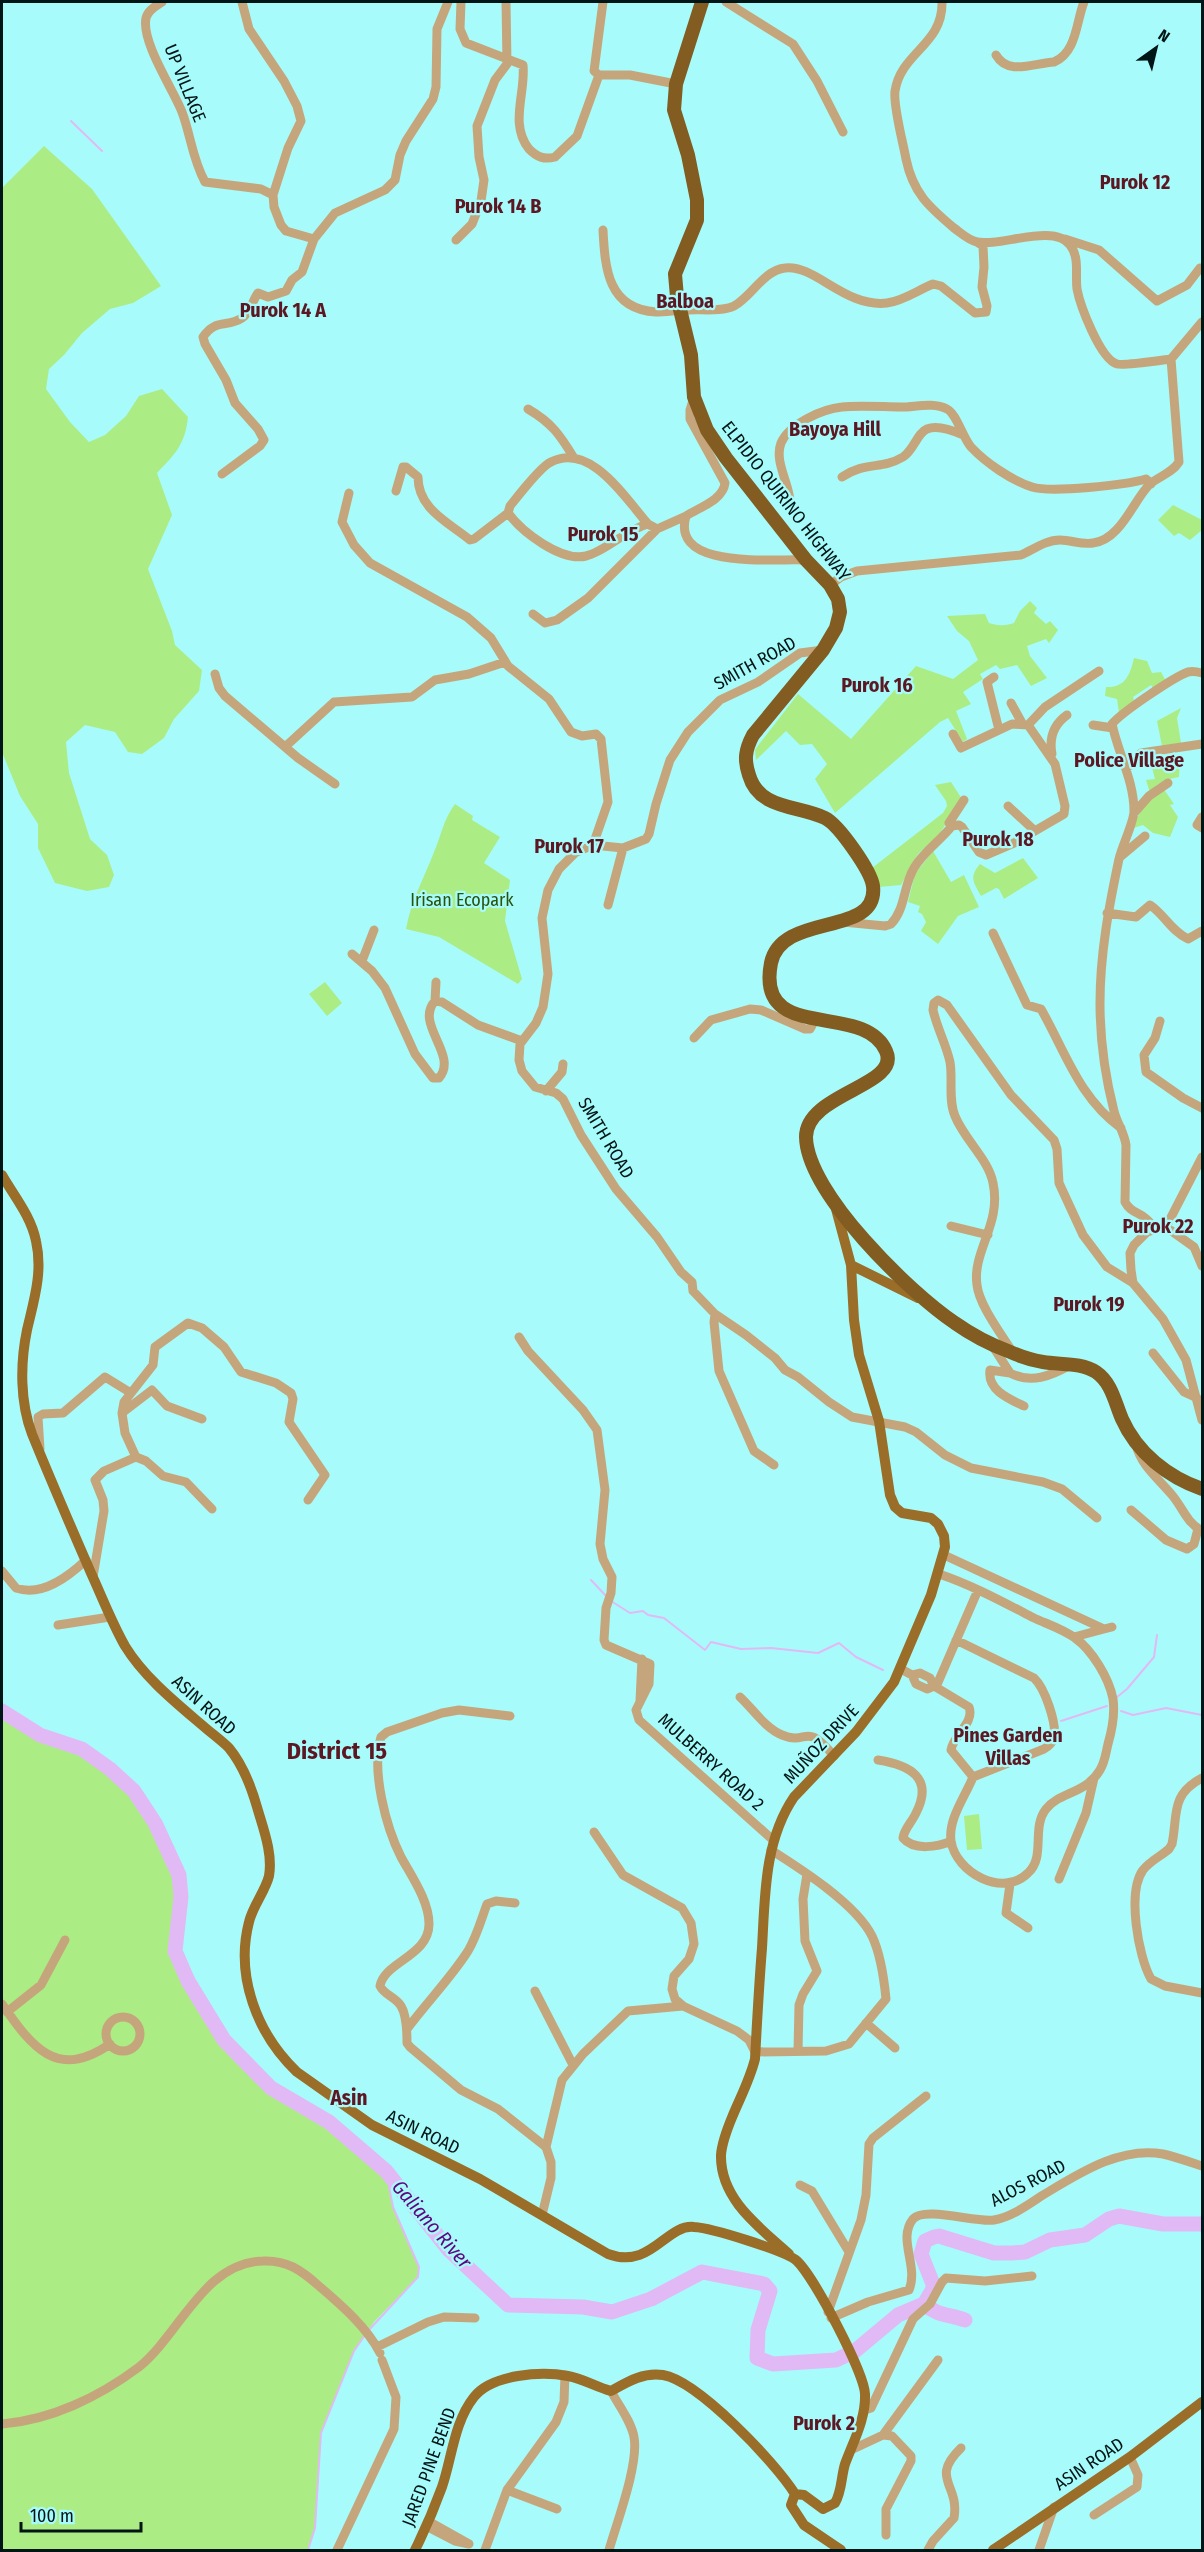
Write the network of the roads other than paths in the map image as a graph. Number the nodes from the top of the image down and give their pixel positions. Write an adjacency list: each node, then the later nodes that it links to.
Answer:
1 (162, 2): 16 (street, UP VILLAGE)
2 (242, 2): 16 (street)
3 (448, 2): 18 (street)
4 (461, 2): 12 (street)
5 (506, 2): 12 (street)
6 (603, 2): 13 (street)
7 (702, 2): 14 (highway, ELPIDIO QUIRINO HIGHWAY)
8 (726, 2): 15 (street)
9 (942, 2): 21 (street)
10 (1084, 2): 11 (street)
11 (996, 55)
12 (508, 59): 13 (street); 20 (street)
13 (599, 75): 14 (street)
14 (676, 84): 23 (highway, ELPIDIO QUIRINO HIGHWAY)
15 (843, 132)
16 (273, 195): 18 (street)
17 (603, 230): 23 (street)
18 (314, 239): 30 (street)
19 (1062, 239): 21 (street); 22 (street); 25 (street)
20 (456, 240)
21 (977, 242): 23 (street)
22 (1200, 268)
23 (680, 310): 26 (highway, ELPIDIO QUIRINO HIGHWAY)
24 (1203, 322): 25 (street)
25 (1171, 359): 32 (street)
26 (694, 398): 37 (street); 40 (highway, ELPIDIO QUIRINO HIGHWAY)
27 (528, 410): 29 (street)
28 (963, 435): 31 (street); 32 (street); 35 (street)
29 (574, 458): 36 (street); 38 (street)
30 (222, 474)
31 (842, 477)
32 (1151, 484): 41 (street)
33 (396, 492): 36 (street)
34 (349, 493): 44 (street)
35 (790, 501)
36 (508, 513): 38 (street)
37 (686, 516): 39 (street); 40 (street)
38 (648, 524): 39 (street)
39 (657, 529): 42 (street)
40 (806, 560): 41 (highway, ELPIDIO QUIRINO HIGHWAY)
41 (830, 585): 43 (highway, ELPIDIO QUIRINO HIGHWAY)
42 (533, 614)
43 (823, 650): 71 (street, SMITH ROAD); 75 (highway, ELPIDIO QUIRINO HIGHWAY)
44 (505, 662): 57 (street); 70 (street)
45 (1099, 671): 51 (street)
46 (215, 674): 57 (street)
47 (1203, 674): 53 (street)
48 (994, 677): 54 (street)
49 (1011, 703): 51 (street)
50 (1067, 715): 58 (street)
51 (1025, 724): 54 (street); 58 (street)
52 (1093, 725): 53 (street)
53 (1113, 728): 59 (street)
54 (999, 730): 55 (street)
55 (953, 734)
56 (1203, 744): 59 (street)
57 (285, 746): 61 (street)
58 (1053, 760): 68 (street)
59 (1127, 768): 64 (street)
60 (1168, 783): 64 (street)
61 (335, 784)
62 (964, 800): 66 (street)
63 (1008, 806): 68 (street)
64 (1134, 813): 72 (street)
65 (1203, 817): 67 (street)
66 (952, 826): 68 (street); 75 (street)
67 (1203, 828)
68 (1035, 831)
69 (1145, 836): 72 (street)
70 (593, 845): 71 (street); 86 (street)
71 (623, 848): 73 (street)
72 (1120, 857): 74 (street)
73 (608, 905)
74 (1107, 914): 77 (street); 90 (street)
75 (841, 922): 83 (highway, ELPIDIO QUIRINO HIGHWAY)
76 (374, 930): 80 (street)
77 (1203, 931)
78 (993, 933): 90 (street)
79 (352, 954): 80 (street)
80 (362, 961): 82 (street)
81 (436, 982): 82 (street)
82 (435, 1001): 86 (street)
83 (815, 1020): 85 (street); 93 (highway, ELPIDIO QUIRINO HIGHWAY)
84 (1160, 1021): 89 (street)
85 (694, 1038)
86 (522, 1041): 88 (street, SMITH ROAD)
87 (563, 1064): 88 (street)
88 (546, 1091): 103 (street, SMITH ROAD)
89 (1203, 1108)
90 (1121, 1128): 96 (street)
91 (1203, 1157): 95 (street)
92 (2, 1175): 120 (main road, ASIN ROAD)
93 (832, 1200): 99 (main road, MUÑOZ DRIVE); 102 (highway, ELPIDIO QUIRINO HIGHWAY)
94 (951, 1226): 97 (street)
95 (1166, 1227): 96 (street); 98 (street)
96 (1155, 1230): 101 (street)
97 (988, 1235): 101 (street); 106 (street)
98 (1200, 1256): 100 (street)
99 (851, 1265): 102 (main road); 118 (main road, MUÑOZ DRIVE)
100 (1203, 1266)
101 (1133, 1283): 110 (street)
102 (929, 1304): 105 (highway, ELPIDIO QUIRINO HIGHWAY)
103 (715, 1314): 118 (street, SMITH ROAD); 122 (street)
104 (519, 1337): 150 (street, MULBERRY ROAD 2)
105 (992, 1345): 106 (highway, ELPIDIO QUIRINO HIGHWAY); 109 (street)
106 (1013, 1353): 108 (highway, ELPIDIO QUIRINO HIGHWAY)
107 (1153, 1353): 113 (street)
108 (1070, 1365): 109 (street); 119 (highway, ELPIDIO QUIRINO HIGHWAY)
109 (1010, 1373): 114 (street)
110 (1192, 1378): 111 (street); 113 (street)
111 (1203, 1382)
112 (131, 1393): 115 (street); 120 (street); 124 (street)
113 (1197, 1398): 117 (street)
114 (1024, 1406)
115 (123, 1413): 116 (street); 121 (street)
116 (202, 1419)
117 (1203, 1420)
118 (879, 1421): 127 (street, SMITH ROAD); 129 (main road, MUÑOZ DRIVE)
119 (1135, 1442): 123 (highway, ELPIDIO QUIRINO HIGHWAY); 128 (street)
120 (41, 1456): 130 (main road, ASIN ROAD)
121 (135, 1458): 125 (street); 133 (street)
122 (774, 1465)
123 (1203, 1489)
124 (308, 1500)
125 (212, 1509)
126 (1131, 1510): 128 (street)
127 (1096, 1518)
128 (1200, 1530)
129 (944, 1555): 132 (main road, MUÑOZ DRIVE); 137 (street)
130 (86, 1560): 131 (street); 133 (main road, ASIN ROAD)
131 (2, 1571)
132 (939, 1574): 134 (street); 139 (main road, MUÑOZ DRIVE)
133 (93, 1577): 135 (main road, ASIN ROAD)
134 (978, 1590): 137 (street); 138 (street)
135 (111, 1617): 136 (street); 172 (main road, ASIN ROAD)
136 (58, 1625)
137 (1074, 1637): 146 (street)
138 (956, 1640): 140 (street); 145 (street)
139 (901, 1669): 140 (street); 143 (main road, MUÑOZ DRIVE)
140 (935, 1687): 145 (street)
141 (740, 1697): 143 (street)
142 (510, 1716): 162 (street)
143 (834, 1756): 150 (main road, MUÑOZ DRIVE)
144 (878, 1760): 149 (street)
145 (973, 1777): 149 (street)
146 (1094, 1778): 152 (street); 153 (street)
147 (1203, 1778): 158 (street)
148 (594, 1832): 159 (street)
149 (951, 1841): 153 (street)
150 (772, 1845): 151 (street); 166 (main road, MUÑOZ DRIVE)
151 (807, 1874): 161 (street); 165 (street)
152 (1059, 1879)
153 (1010, 1884): 155 (street)
154 (515, 1903): 162 (street)
155 (1028, 1928)
156 (65, 1940): 160 (street)
157 (535, 1991): 167 (street)
158 (1203, 1993)
159 (682, 2006): 166 (street); 167 (street)
160 (4, 2008): 163 (street)
161 (866, 2023): 164 (street); 165 (street)
162 (408, 2029): 169 (street)
163 (110, 2044)
164 (896, 2048)
165 (798, 2051): 166 (street)
166 (755, 2052): 174 (main road, MUÑOZ DRIVE)
167 (573, 2065): 169 (street)
168 (926, 2096): 173 (street)
169 (546, 2147): 172 (street)
170 (1203, 2166): 176 (street, ALOS ROAD)
171 (800, 2185): 173 (street)
172 (542, 2215): 174 (main road, ASIN ROAD)
173 (849, 2252): 176 (street)
174 (796, 2260): 176 (main road)
175 (1032, 2276): 183 (street)
176 (830, 2315): 183 (main road)
177 (475, 2318): 178 (street)
178 (380, 2354): 184 (street); 196 (street)
179 (938, 2360): 185 (street)
180 (565, 2375): 181 (main road, JARED PINE BEND); 189 (street); 194 (main road, JARED PINE BEND)
181 (611, 2391): 190 (main road); 199 (street)
182 (1203, 2402): 188 (main road, ASIN ROAD)
183 (864, 2410): 187 (main road)
184 (2, 2424)
185 (883, 2435): 187 (street); 195 (street)
186 (961, 2448): 201 (street)
187 (851, 2450): 190 (main road)
188 (1130, 2457): 191 (main road, ASIN ROAD); 193 (street)
189 (507, 2490): 192 (street); 198 (street)
190 (795, 2493): 200 (main road)
191 (1054, 2507): 202 (main road, ASIN ROAD); 203 (street)
192 (557, 2509)
193 (1094, 2515)
194 (427, 2523): 197 (main road, JARED PINE BEND); 198 (street)
195 (886, 2535)
196 (337, 2550)
197 (415, 2550)
198 (483, 2550)
199 (609, 2550)
200 (841, 2550)
201 (928, 2550)
202 (993, 2550)
203 (1039, 2550)

